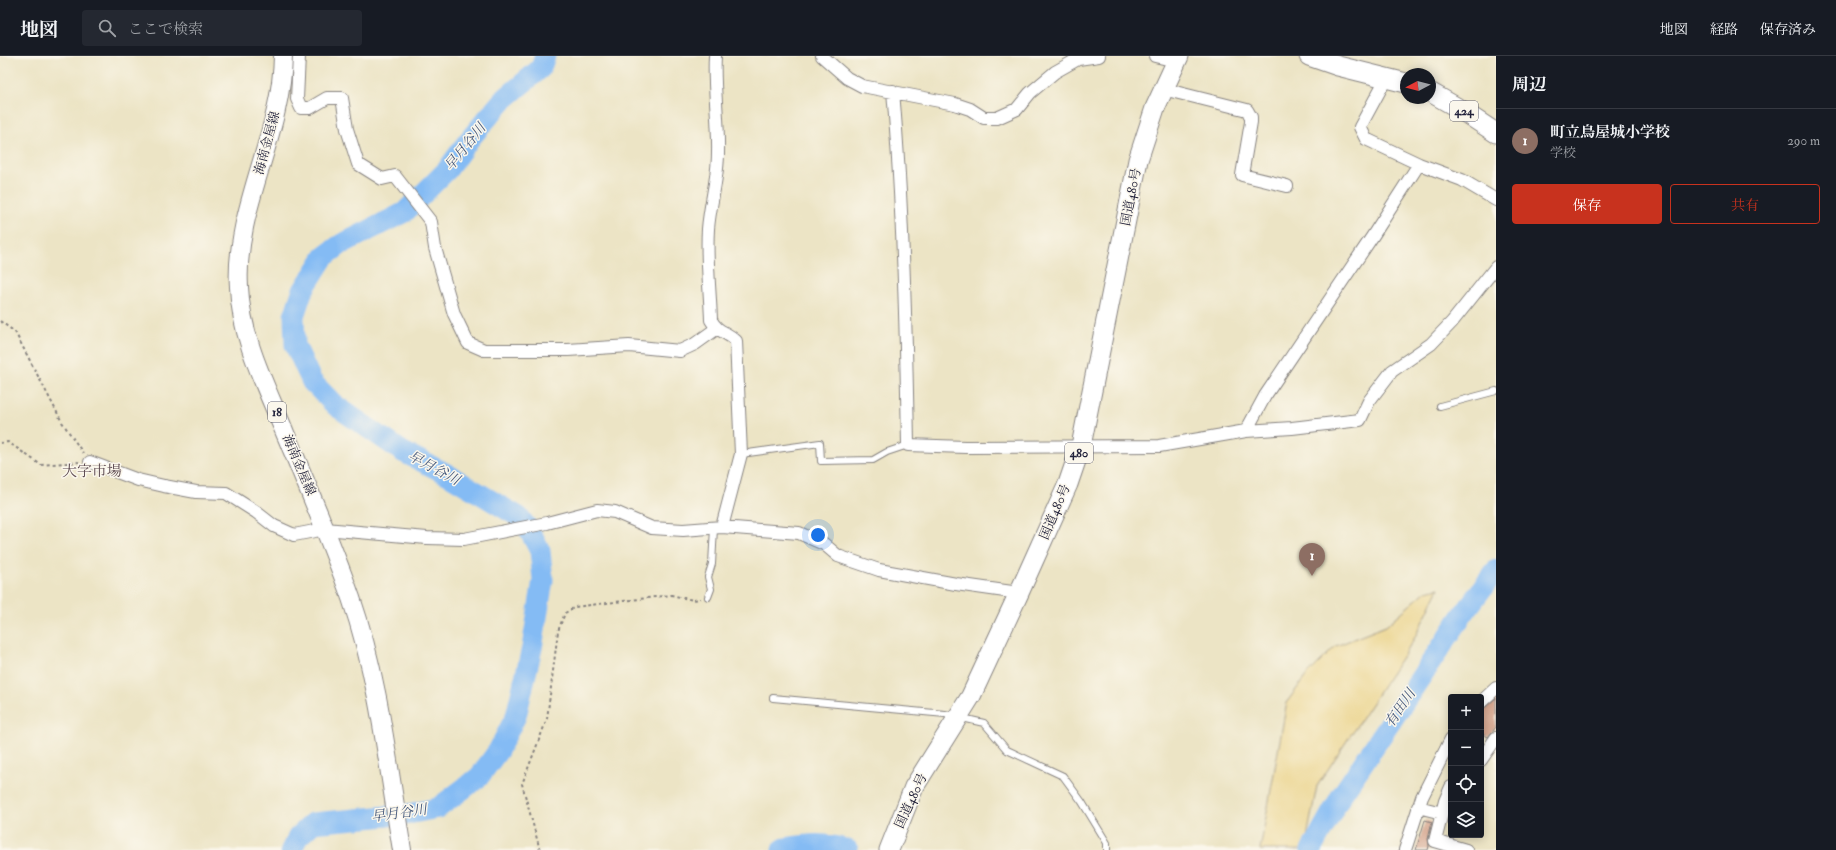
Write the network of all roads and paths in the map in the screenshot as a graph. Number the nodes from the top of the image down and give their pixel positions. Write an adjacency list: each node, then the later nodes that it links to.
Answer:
1 (283, 56): 30 (main road, 海南金屋線 / 18)
2 (299, 56): 20 (street)
3 (715, 56): 20 (street)
4 (822, 56): 12 (street)
5 (1099, 56): 12 (street)
6 (1155, 56): 8 (street)
7 (1309, 56): 9 (highway)
8 (1177, 59): 11 (highway, 国道480号 / 480)
9 (1387, 78): 10 (highway); 15 (street)
10 (1400, 81)
11 (1163, 89): 16 (street); 26 (highway, 国道480号 / 480)
12 (893, 91): 25 (street)
13 (1436, 95): 14 (highway, 424)
14 (1496, 133)
15 (1419, 164): 17 (street); 23 (street)
16 (1287, 186)
17 (1496, 200)
18 (1496, 267): 23 (street)
19 (0, 320): 28 (path)
20 (716, 328): 27 (street)
21 (1496, 391): 22 (lane)
22 (1440, 406)
23 (1246, 431): 26 (street)
24 (0, 443): 28 (path)
25 (908, 445): 26 (street); 27 (lane)
26 (1081, 446): 31 (highway, 国道480号 / 480)
27 (741, 454): 29 (street)
28 (90, 462): 30 (street)
29 (718, 528): 30 (street); 31 (street); 32 (lane)
30 (325, 529): 43 (main road, 海南金屋線 / 18)
31 (1020, 593): 36 (highway, 国道480号 / 480)
32 (708, 597): 44 (path)
33 (1496, 688): 35 (street)
34 (773, 698): 36 (lane)
35 (1484, 699)
36 (958, 717): 45 (highway, 国道480号 / 480); 46 (lane)
37 (1496, 738): 39 (street)
38 (1448, 744): 41 (street)
39 (1484, 756)
40 (1448, 796): 42 (street)
41 (1418, 807): 42 (street); 47 (street)
42 (1442, 813): 48 (street)
43 (401, 845)
44 (540, 850)
45 (889, 850)
46 (1108, 850)
47 (1405, 850)
48 (1466, 850)

